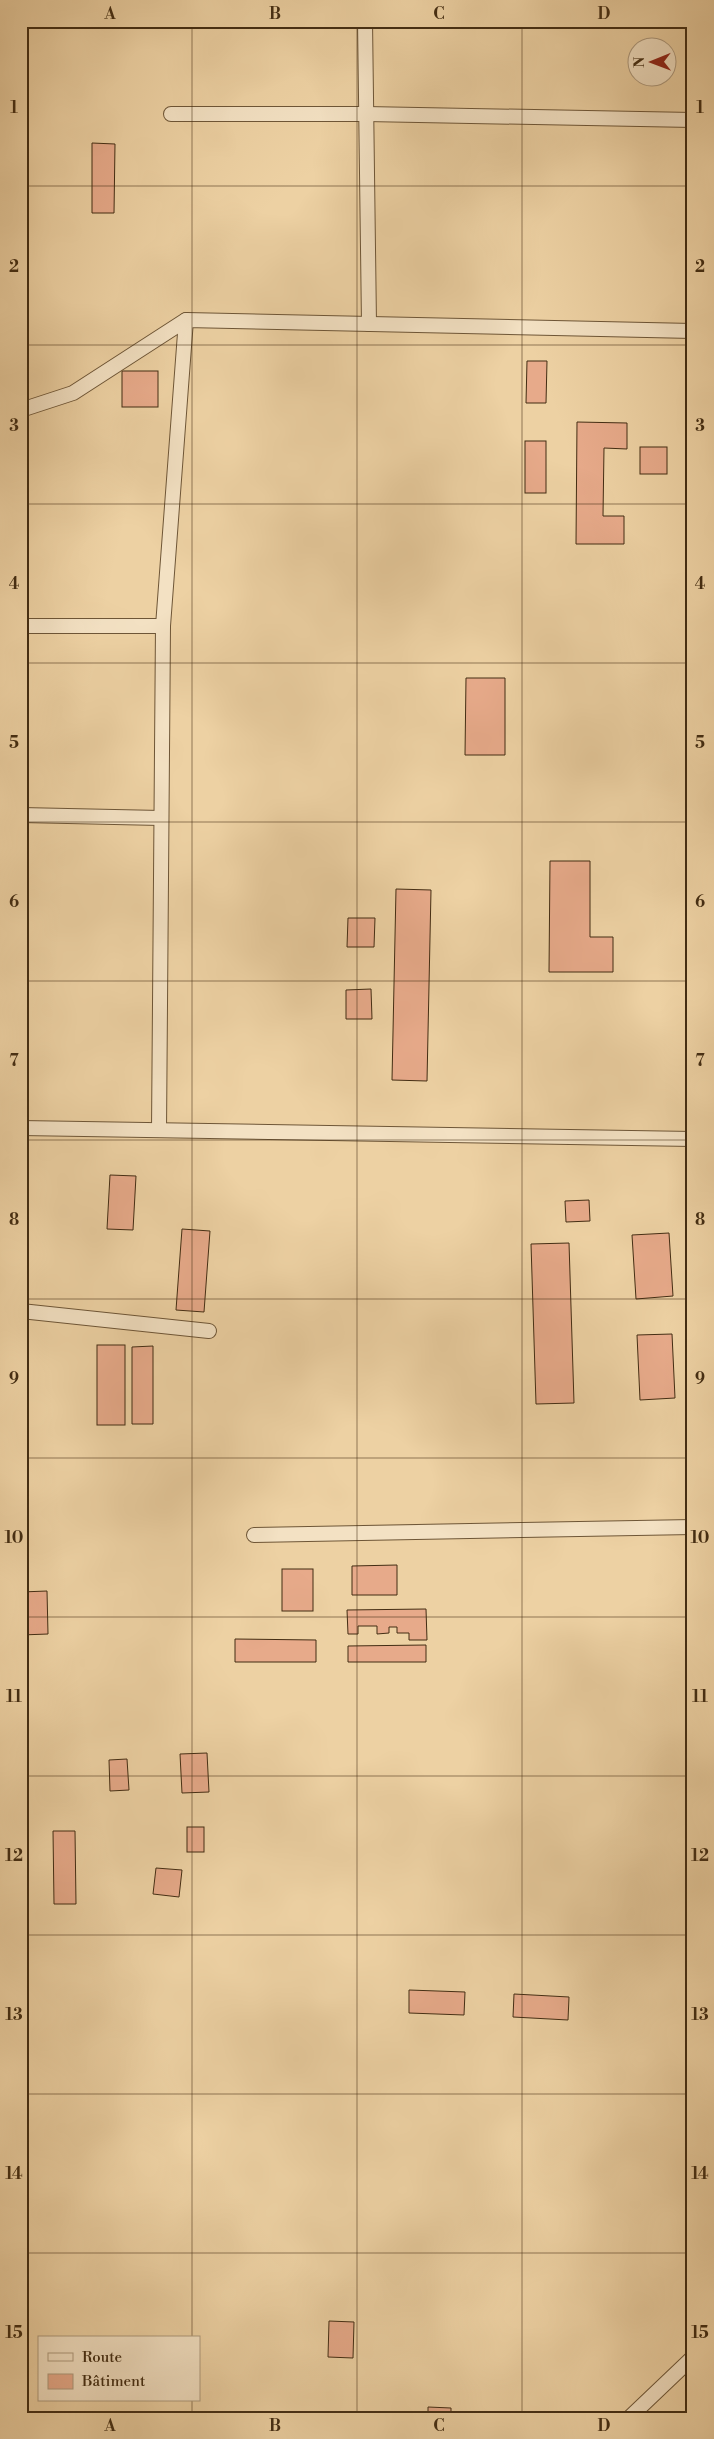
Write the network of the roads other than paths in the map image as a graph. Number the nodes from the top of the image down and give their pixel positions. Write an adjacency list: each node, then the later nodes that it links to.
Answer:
1 (365, 21): 3 (street)
2 (171, 114): 3 (street)
3 (366, 114): 4 (street); 6 (street)
4 (693, 120)
5 (186, 320): 6 (street); 8 (street); 10 (street)
6 (369, 324): 7 (street)
7 (693, 331)
8 (21, 410)
9 (21, 626): 10 (street)
10 (163, 626): 12 (street)
11 (21, 815): 12 (street)
12 (161, 818): 14 (street)
13 (21, 1128): 14 (street)
14 (159, 1130): 15 (street)
15 (693, 1139)
16 (21, 1311): 17 (street)
17 (209, 1331)
18 (693, 1527): 19 (street)
19 (254, 1535)
20 (693, 1788): 21 (street)
21 (693, 2120)
22 (693, 2357): 23 (street)
23 (629, 2418)

